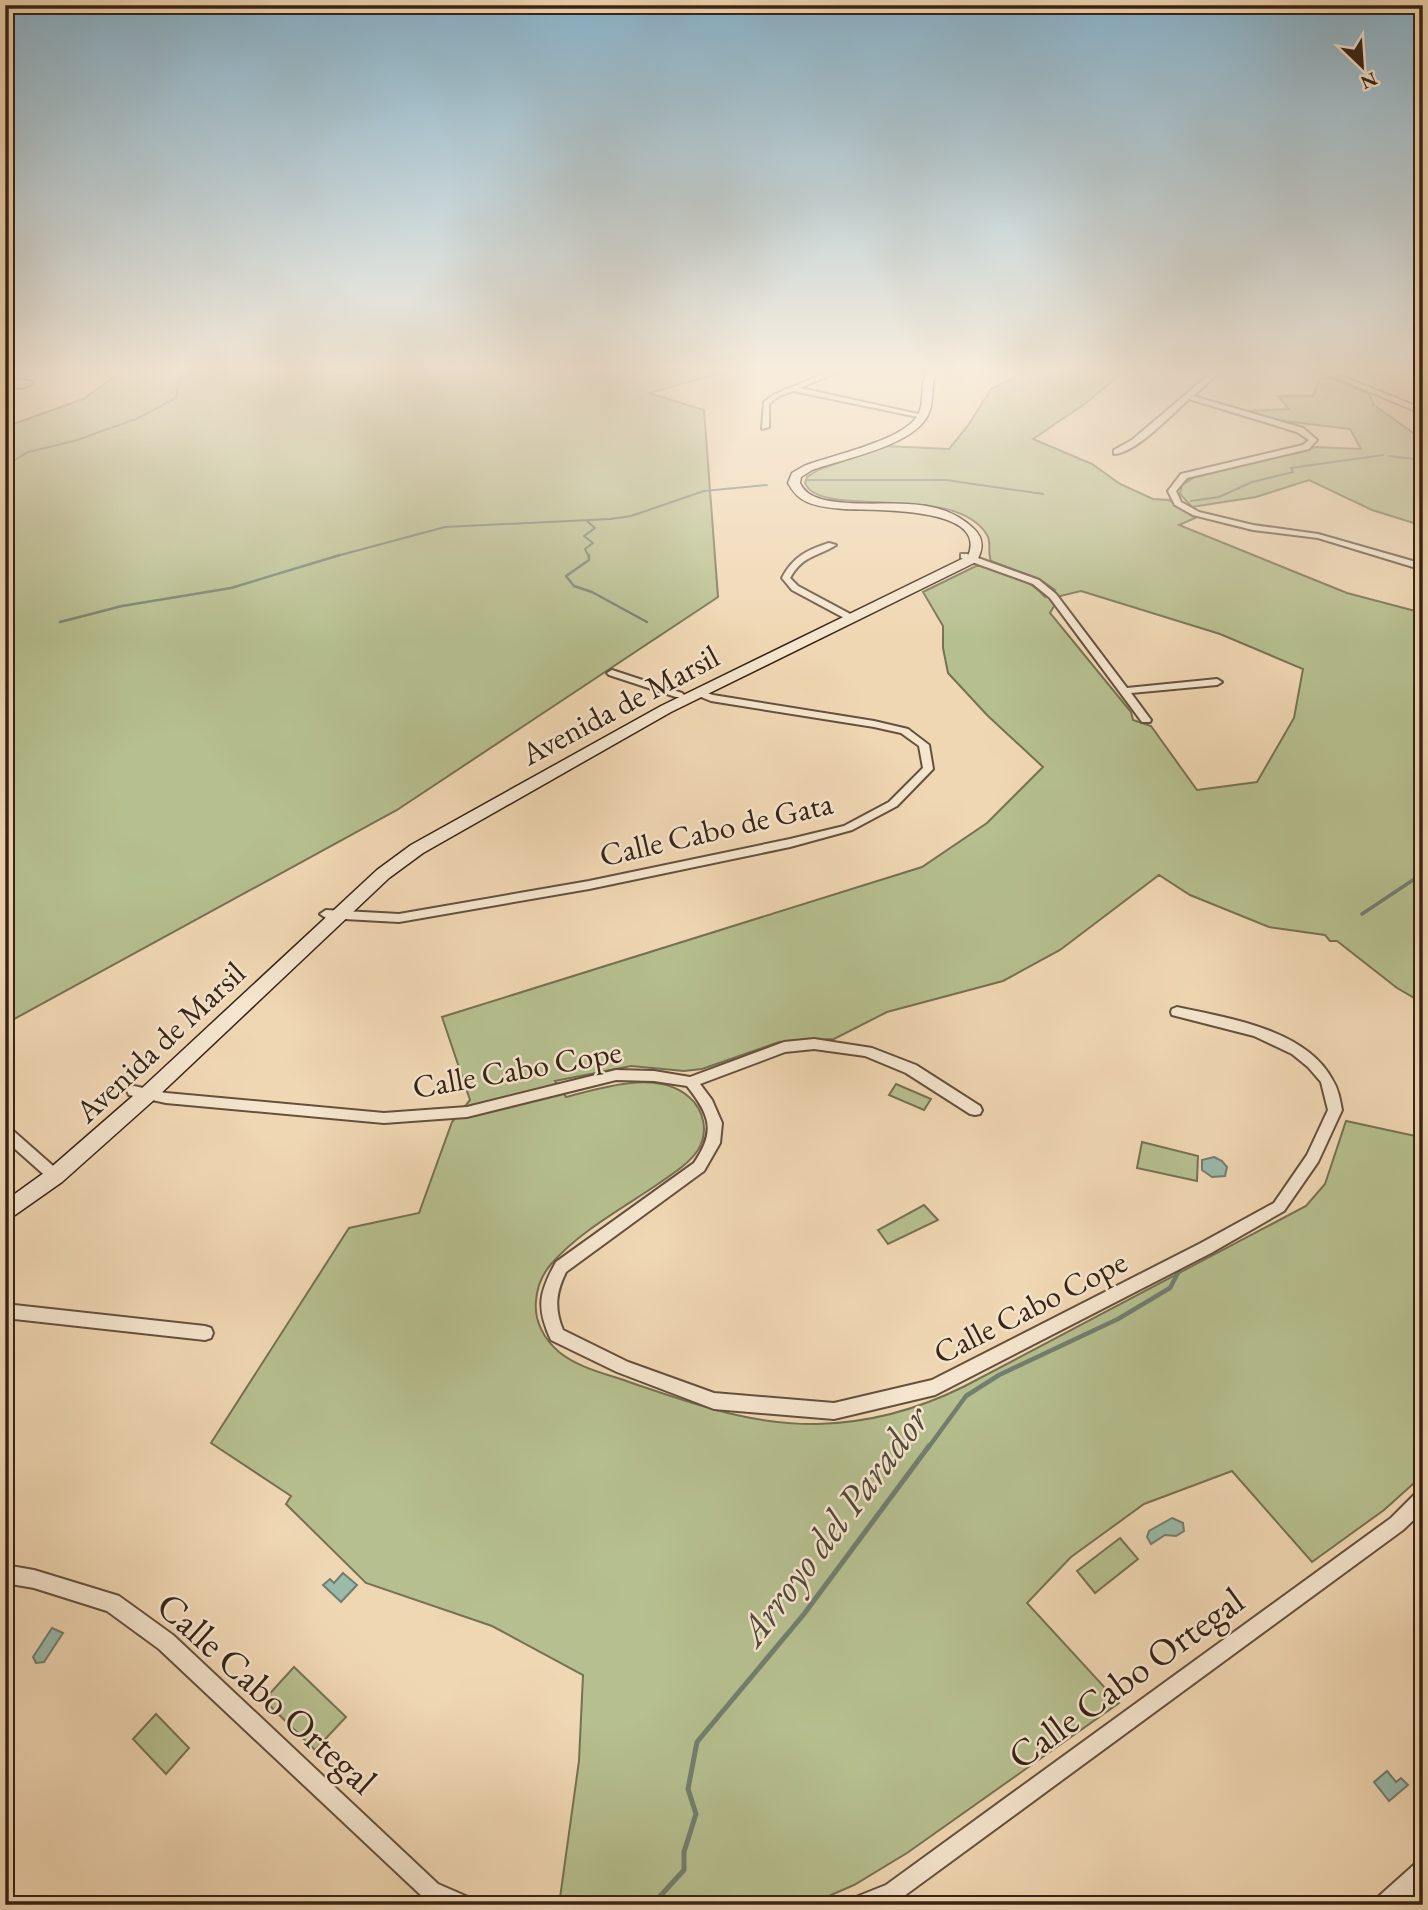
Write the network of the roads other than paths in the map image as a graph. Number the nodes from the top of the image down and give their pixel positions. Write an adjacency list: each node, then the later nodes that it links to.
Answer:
1 (827, 461): 4 (street)
2 (1247, 461): 5 (street)
3 (832, 545): 6 (street)
4 (968, 557): 6 (street, Avenida de Marsil); 9 (street)
5 (1423, 567)
6 (847, 616): 10 (street, Avenida de Marsil); 11 (street, Avenida de Marsil)
7 (612, 673): 11 (street)
8 (1217, 682): 9 (street)
9 (1124, 691): 12 (street)
10 (699, 693): 13 (street, Avenida de Marsil); 13 (street, Calle Cabo de Gata)
11 (679, 695): 13 (street, Avenida de Marsil)
12 (1146, 720)
13 (332, 915): 16 (street, Avenida de Marsil)
14 (1177, 1012): 15 (street, Calle Cabo Cope)
15 (691, 1082): 16 (street, Calle Cabo Cope); 17 (street)
16 (141, 1093): 19 (street, Avenida de Marsil)
17 (975, 1110)
18 (5, 1132): 19 (street)
19 (51, 1172): 20 (street, Avenida de Marsil); 21 (street, Avenida de Marsil)
20 (5, 1198)
21 (5, 1213)
22 (5, 1311): 23 (street)
23 (205, 1333)
24 (1423, 1498): 28 (street, Calle Cabo Ortegal)
25 (5, 1574): 27 (street, Calle Cabo Ortegal)
26 (1423, 1870): 29 (street)
27 (460, 1905)
28 (864, 1905)
29 (1386, 1905)

